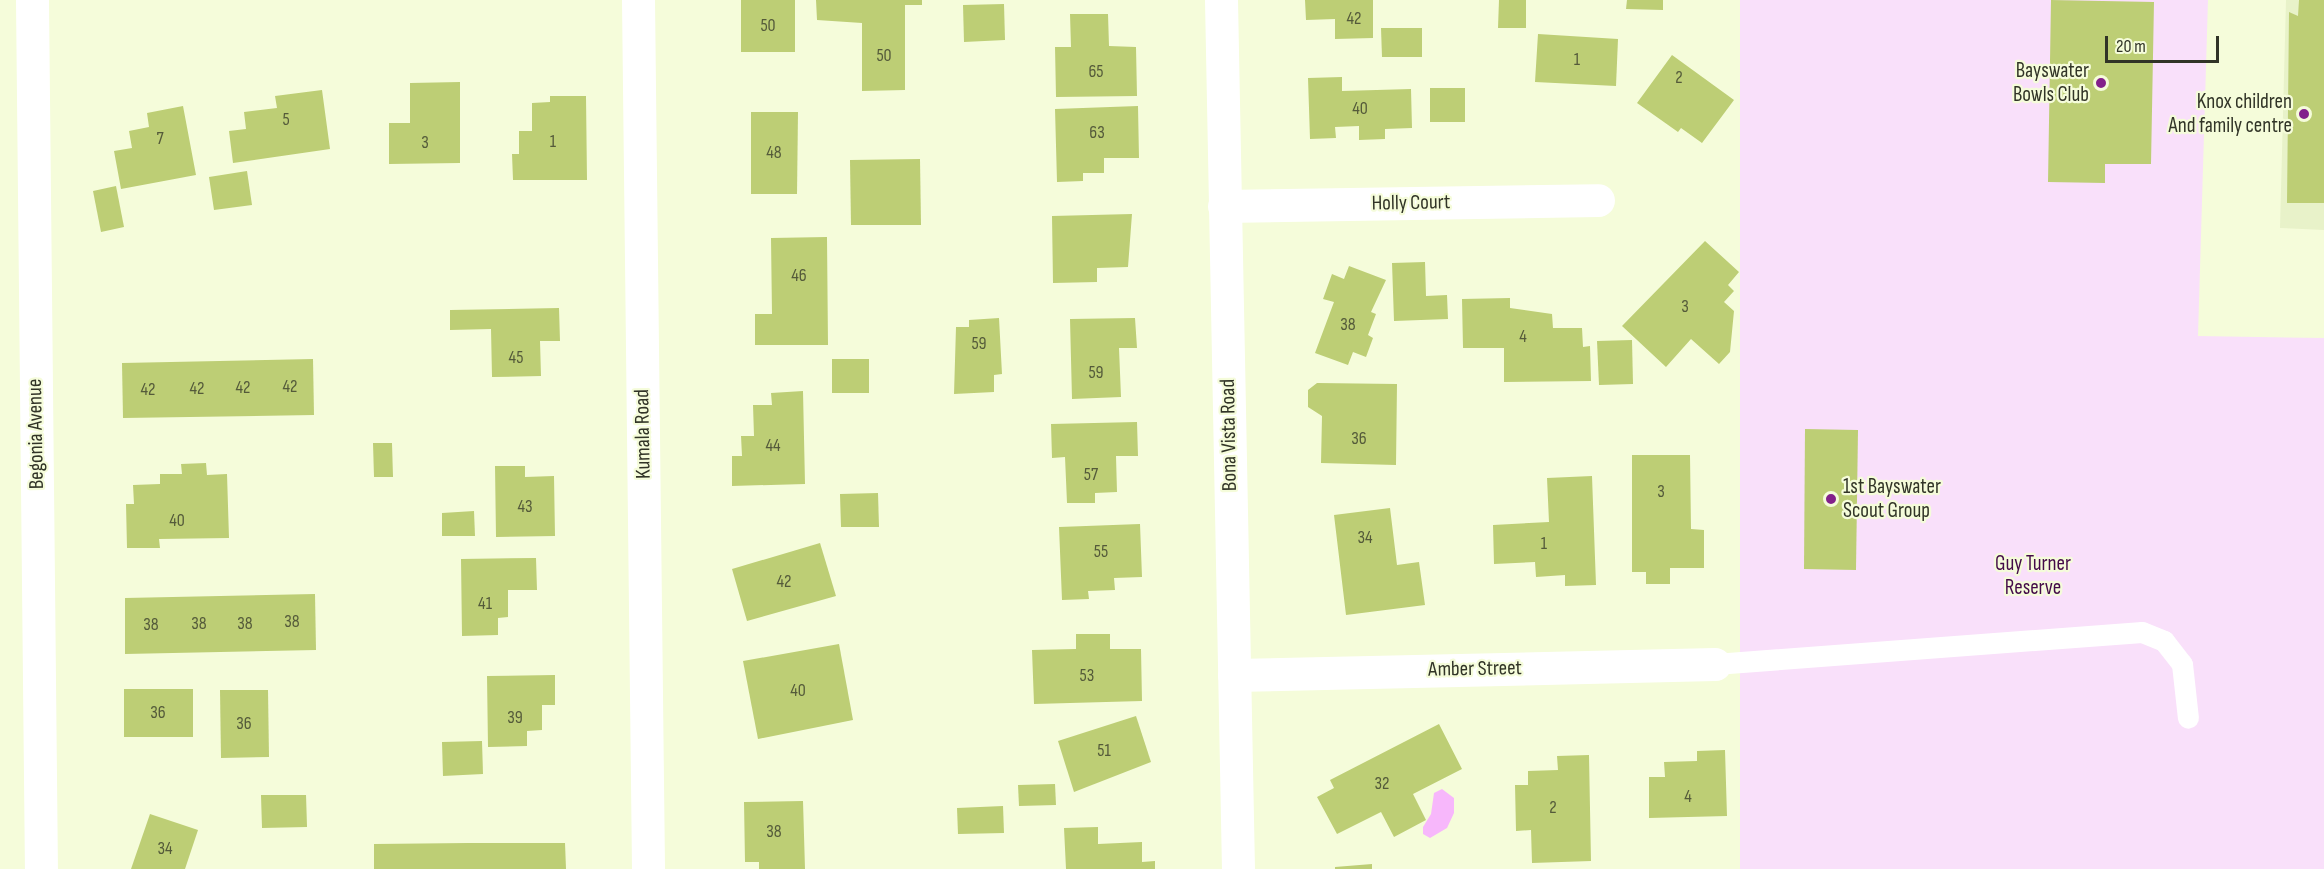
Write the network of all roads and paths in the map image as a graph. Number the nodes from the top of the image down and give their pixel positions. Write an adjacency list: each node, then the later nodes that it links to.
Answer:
1 (32, 0): 9 (street, Begonia Avenue)
2 (638, 0): 10 (street, Kumala Road)
3 (1221, 0): 5 (street, Bona Vista Road)
4 (1598, 200): 5 (street, Holly Court)
5 (1224, 206): 7 (street, Bona Vista Road)
6 (1715, 664): 7 (street, Amber Street); 8 (lane)
7 (1234, 675): 11 (street, Bona Vista Road)
8 (2188, 718)
9 (40, 869)
10 (648, 869)
11 (1238, 869)

